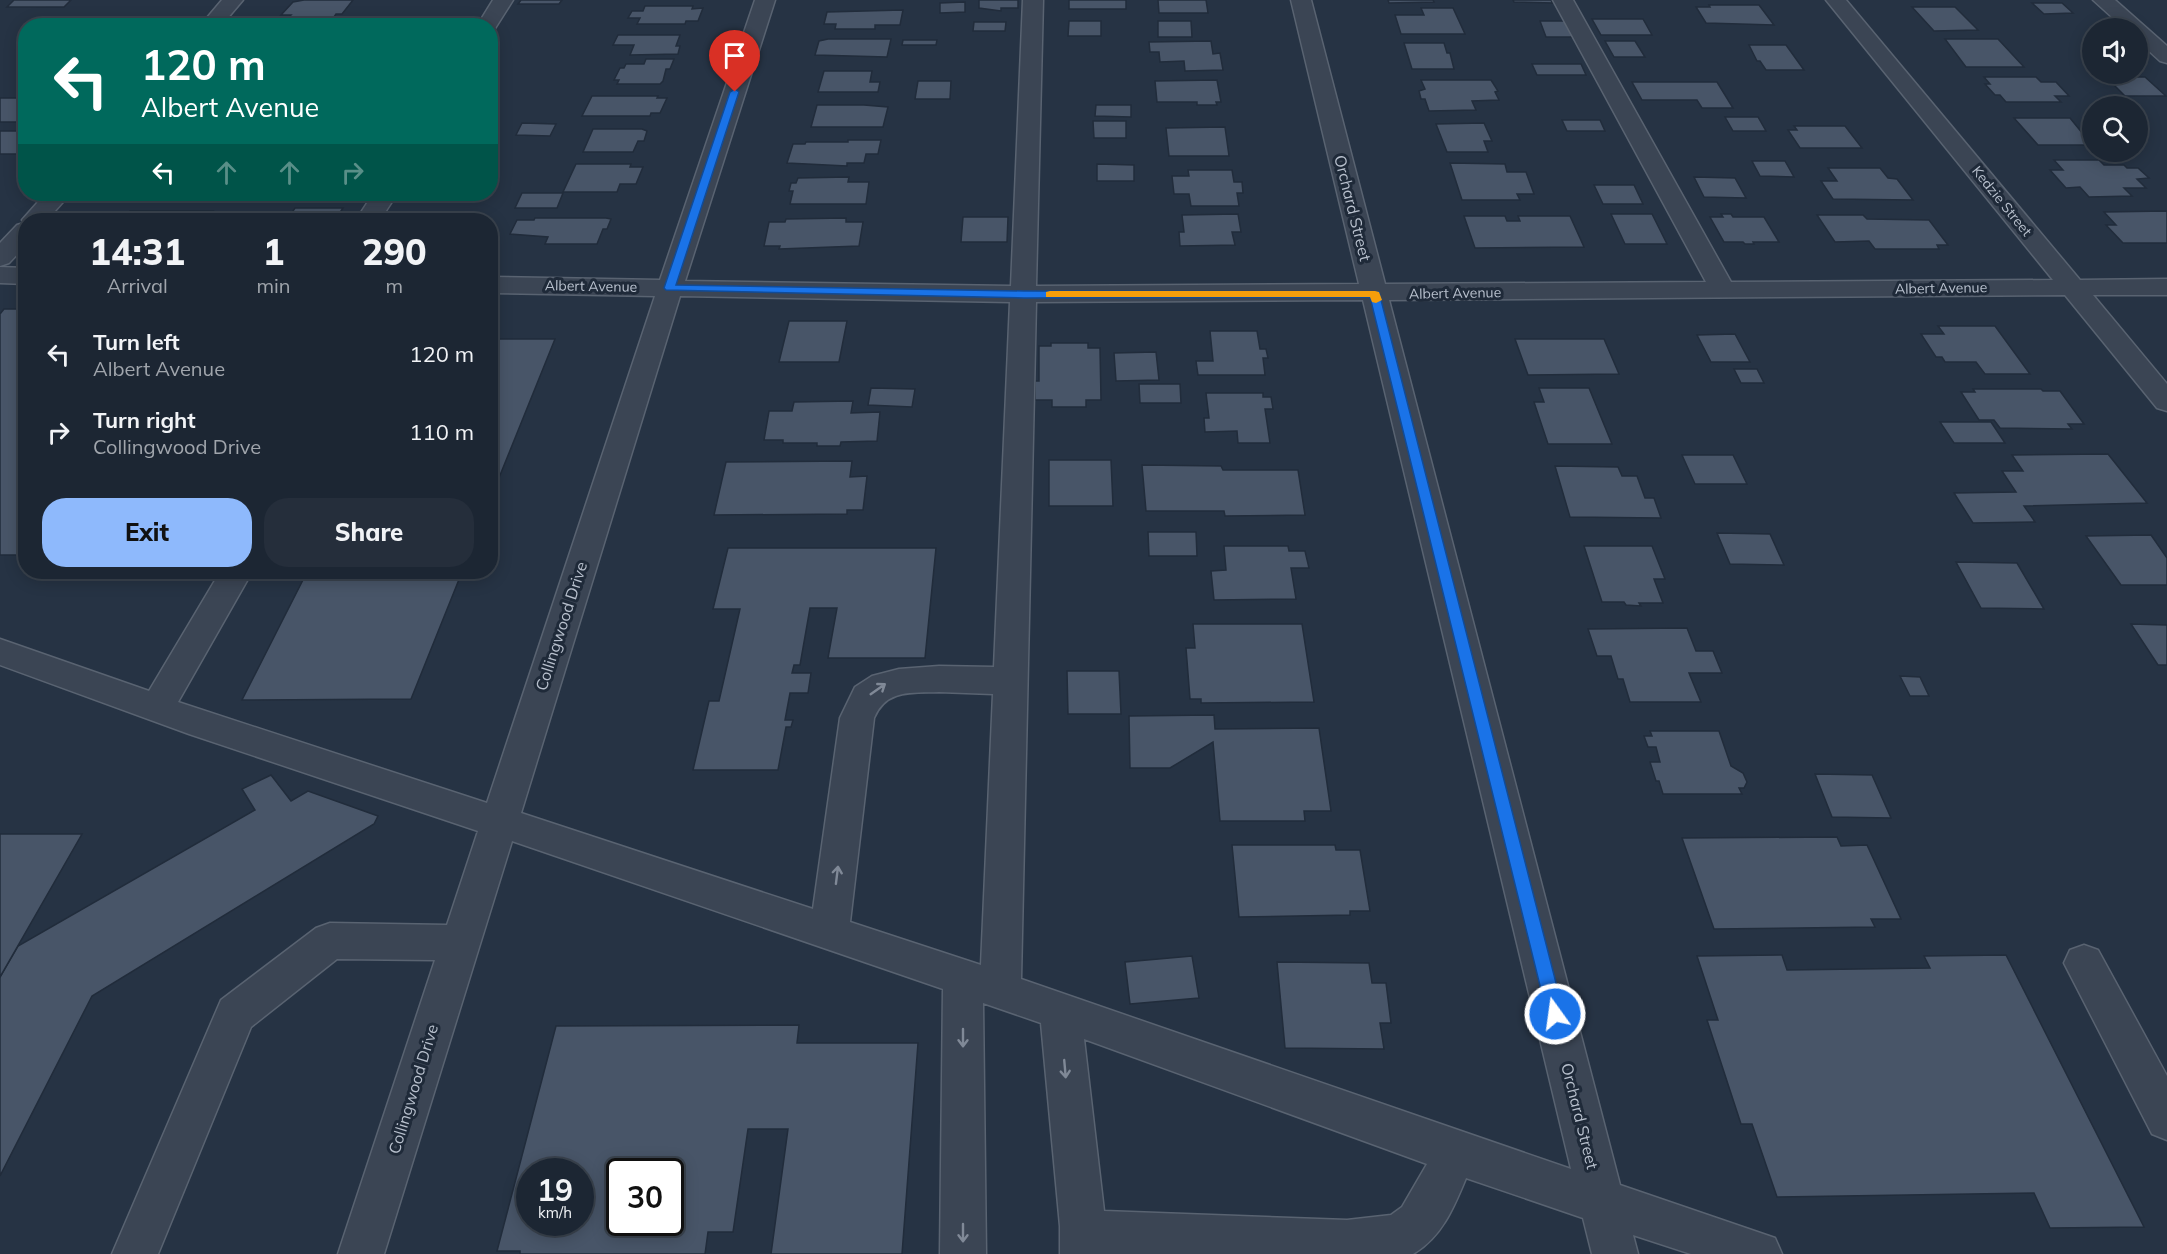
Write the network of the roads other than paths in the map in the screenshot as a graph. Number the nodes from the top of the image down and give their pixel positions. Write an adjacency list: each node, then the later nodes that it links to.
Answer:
1 (233, 0): 9 (street)
2 (503, 0): 10 (street)
3 (765, 0): 23 (street, Collingwood Drive)
4 (1033, 0): 25 (street)
5 (1301, 0): 26 (street, Orchard Street)
6 (1563, 0): 24 (street)
7 (1836, 0): 21 (street, Kedzie Street)
8 (2103, 0): 11 (street)
9 (217, 18)
10 (493, 18)
11 (2123, 18)
12 (2148, 40): 13 (street)
13 (2167, 57)
14 (52, 201): 15 (street)
15 (40, 213)
16 (18, 239): 17 (street)
17 (0, 258)
18 (0, 275): 19 (street)
19 (18, 276)
20 (498, 285): 23 (street, Albert Avenue)
21 (2072, 287): 22 (street, Albert Avenue); 24 (street, Albert Avenue); 27 (street, Kedzie Street)
22 (2167, 287)
23 (669, 288): 25 (street, Albert Avenue); 32 (street, Collingwood Drive)
24 (1723, 290): 26 (street, Albert Avenue)
25 (1024, 294): 26 (street, Albert Avenue); 30 (street)
26 (1375, 294): 40 (street, Orchard Street)
27 (2167, 402)
28 (232, 579): 31 (street)
29 (0, 652): 31 (street)
30 (1011, 681): 33 (street, one-way to 30); 36 (street)
31 (158, 708): 32 (street)
32 (499, 821): 33 (street); 34 (street, Collingwood Drive)
33 (829, 933): 36 (street)
34 (459, 943): 42 (street); 43 (street, Collingwood Drive)
35 (2084, 963): 38 (street)
36 (982, 985): 37 (street); 44 (street, one-way to 44)
37 (1060, 1011): 39 (street); 41 (street, one-way to 41)
38 (2167, 1119)
39 (1454, 1152): 40 (street); 41 (street)
40 (1601, 1200): 45 (street, Orchard Street); 46 (street)
41 (1083, 1244)
42 (135, 1254)
43 (361, 1254)
44 (963, 1254)
45 (1615, 1254)
46 (1759, 1254)

